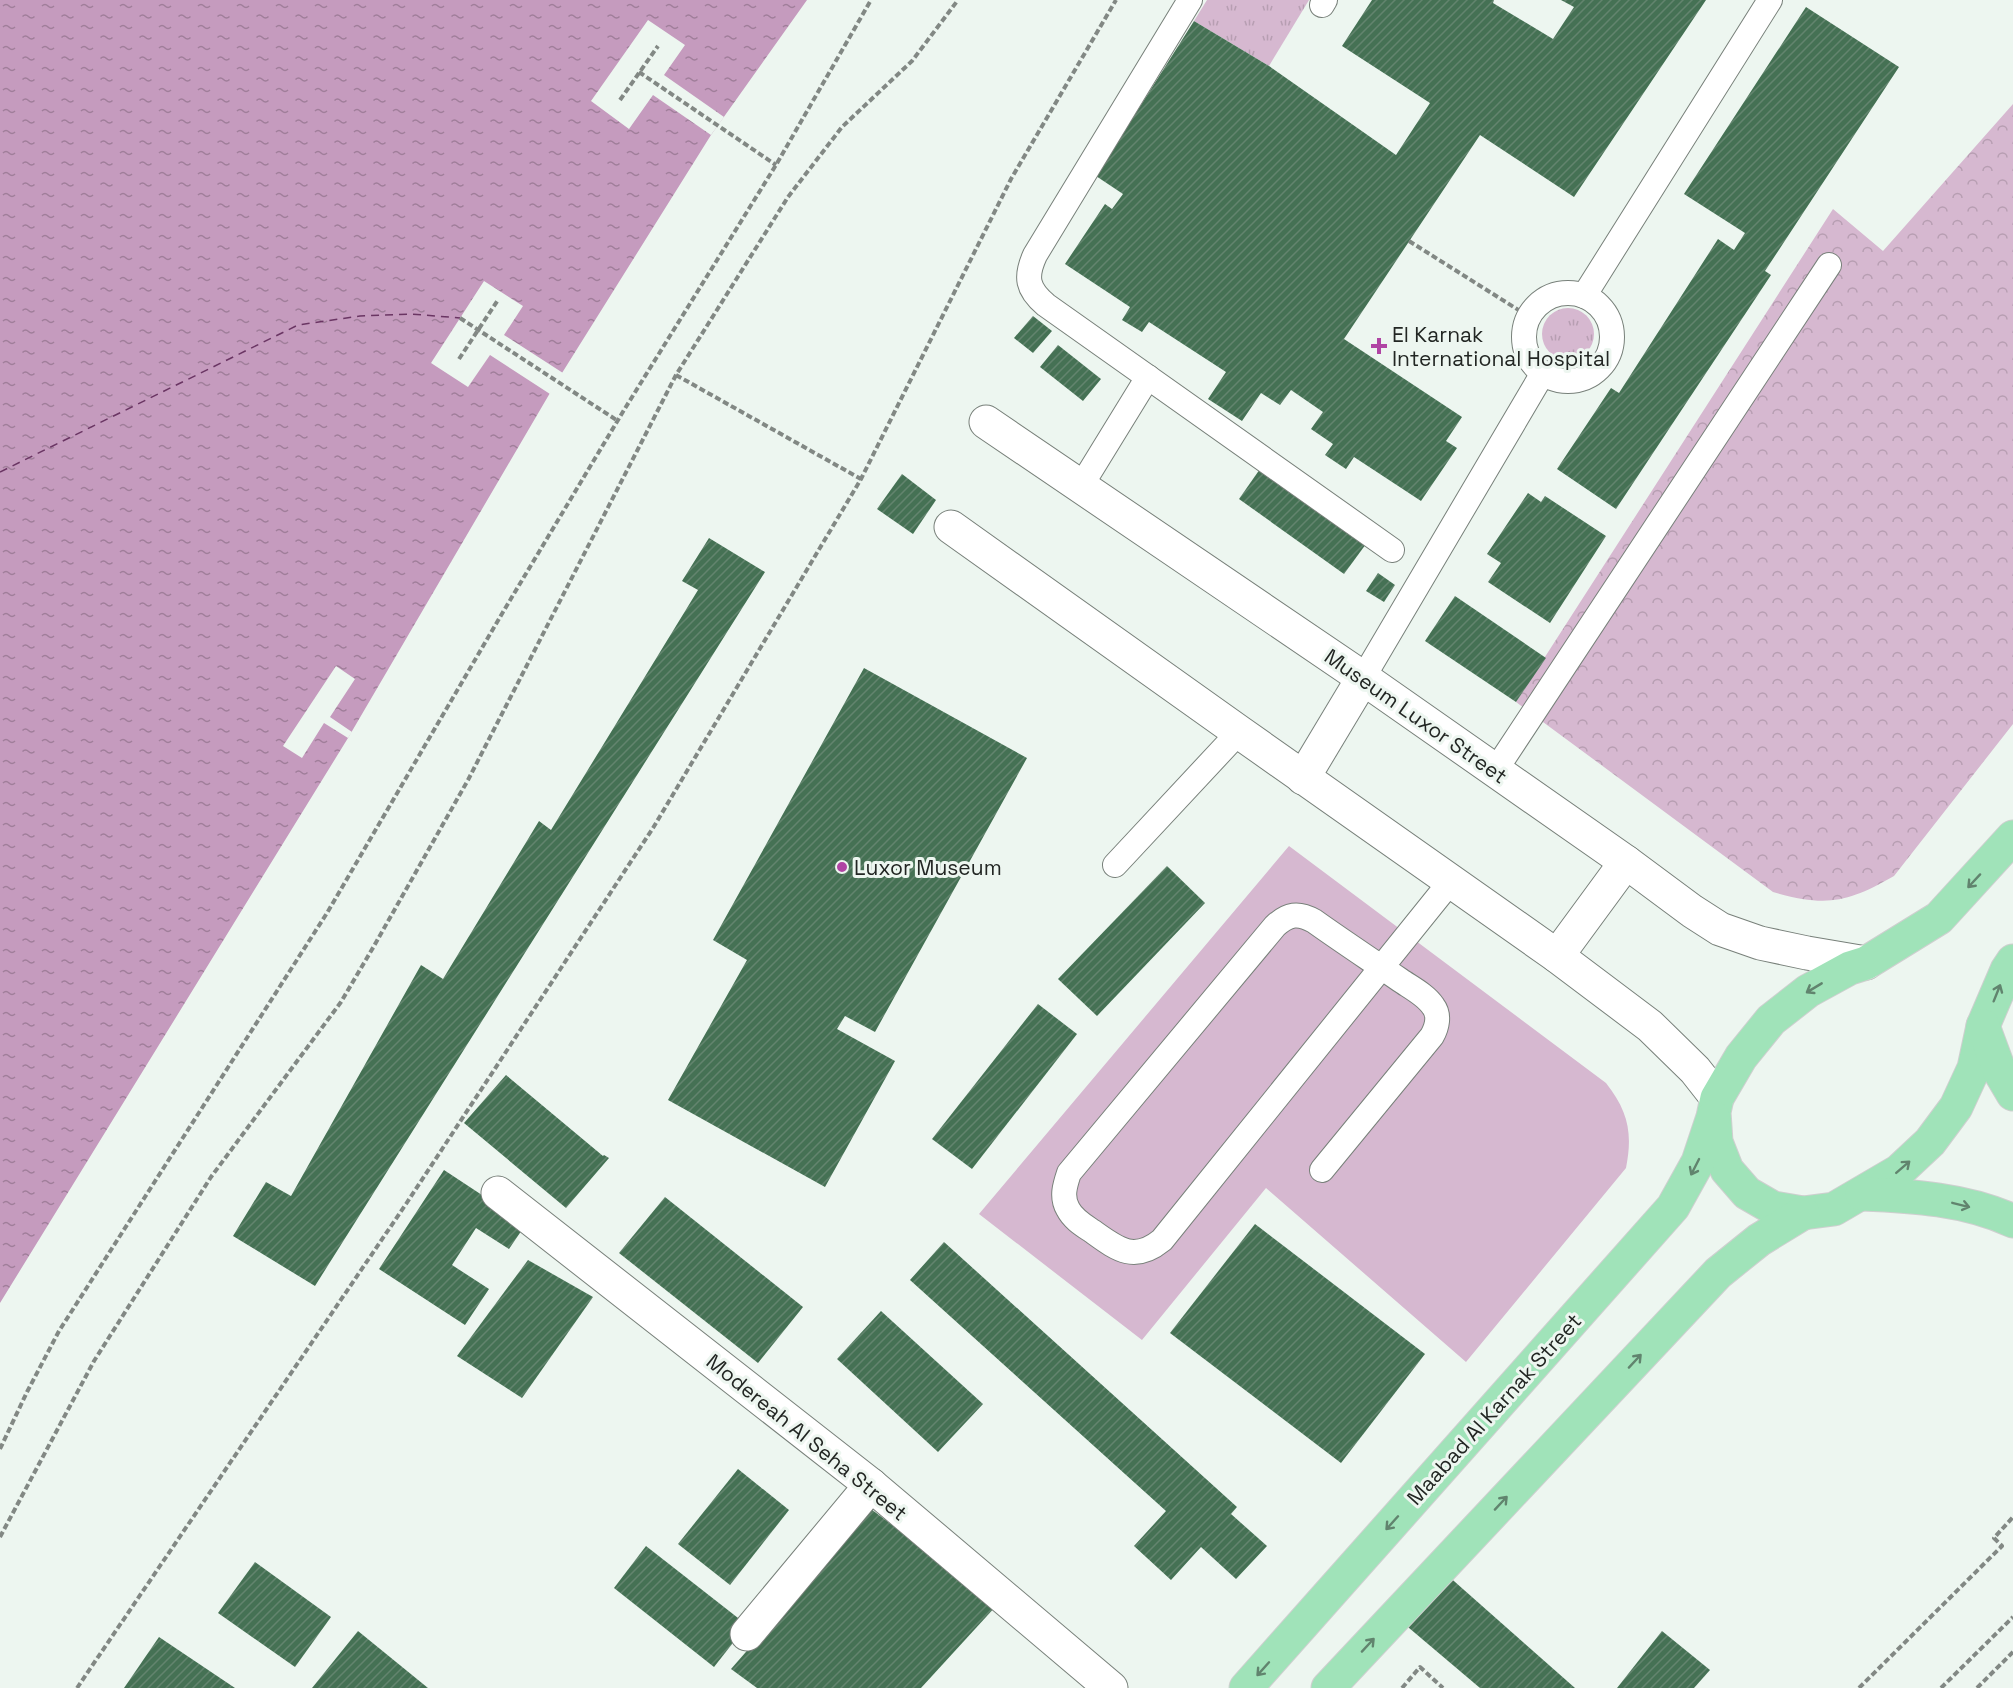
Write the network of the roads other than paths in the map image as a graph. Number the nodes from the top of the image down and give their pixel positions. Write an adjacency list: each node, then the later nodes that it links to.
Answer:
1 (1190, 0): 6 (lane)
2 (1770, 0): 4 (lane)
3 (1829, 265): 13 (lane)
4 (1584, 296): 5 (lane); 5 (lane)
5 (1543, 373): 11 (lane)
6 (1148, 377): 8 (lane); 10 (lane)
7 (986, 422): 8 (street, Museum Luxor Street)
8 (1081, 486): 11 (street, Museum Luxor Street)
9 (951, 527): 12 (street)
10 (1392, 550)
11 (1363, 678): 13 (street, Museum Luxor Street); 14 (street)
12 (1239, 732): 14 (street); 17 (lane)
13 (1495, 771): 16 (street, Museum Luxor Street)
14 (1303, 778): 18 (street)
15 (2013, 837): 21 (main road, one-way to 21)
16 (1626, 862): 19 (street); 21 (street, Museum Luxor Street)
17 (1115, 865)
18 (1451, 881): 19 (street); 22 (lane)
19 (1557, 956): 25 (street)
20 (2013, 960): 23 (main road, one-way to 20)
21 (1866, 963): 25 (main road, Maabad Al Karnak Street, one-way to 25)
22 (1382, 968): 22 (lane); 26 (lane)
23 (1983, 1026): 24 (main road); 28 (main road, one-way to 23)
24 (2013, 1094)
25 (1716, 1105): 29 (main road); 34 (main road, Maabad Al Karnak Street, one-way to 34)
26 (1322, 1170)
27 (498, 1193): 31 (street, Modereah Al Seha Street)
28 (1862, 1194): 29 (main road); 30 (main road, one-way to 30)
29 (1803, 1213): 35 (main road, one-way to 29)
30 (2013, 1221)
31 (871, 1485): 32 (street); 33 (street, Modereah Al Seha Street)
32 (747, 1634)
33 (1111, 1688)
34 (1246, 1688)
35 (1328, 1688)

